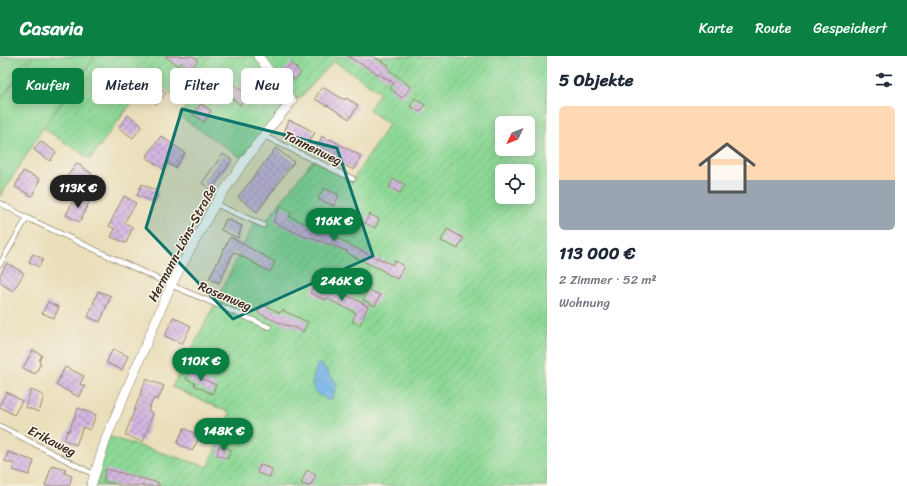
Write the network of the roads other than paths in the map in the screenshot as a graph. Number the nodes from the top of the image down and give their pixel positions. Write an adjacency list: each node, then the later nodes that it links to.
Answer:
1 (258, 56): 2 (street, Hermann-Löns-Straße)
2 (264, 136): 3 (lane, Tannenweg); 5 (street, Hermann-Löns-Straße)
3 (353, 179)
4 (0, 203): 6 (lane, Rosenweg)
5 (215, 204): 7 (lane); 9 (street, Hermann-Löns-Straße)
6 (27, 218): 8 (lane); 9 (lane, Rosenweg)
7 (263, 225)
8 (0, 264)
9 (171, 286): 10 (lane, Rosenweg); 12 (street, Hermann-Löns-Straße)
10 (270, 327)
11 (0, 426): 12 (lane, Erikaweg)
12 (95, 475): 13 (street, Hermann-Löns-Straße)
13 (91, 486)

